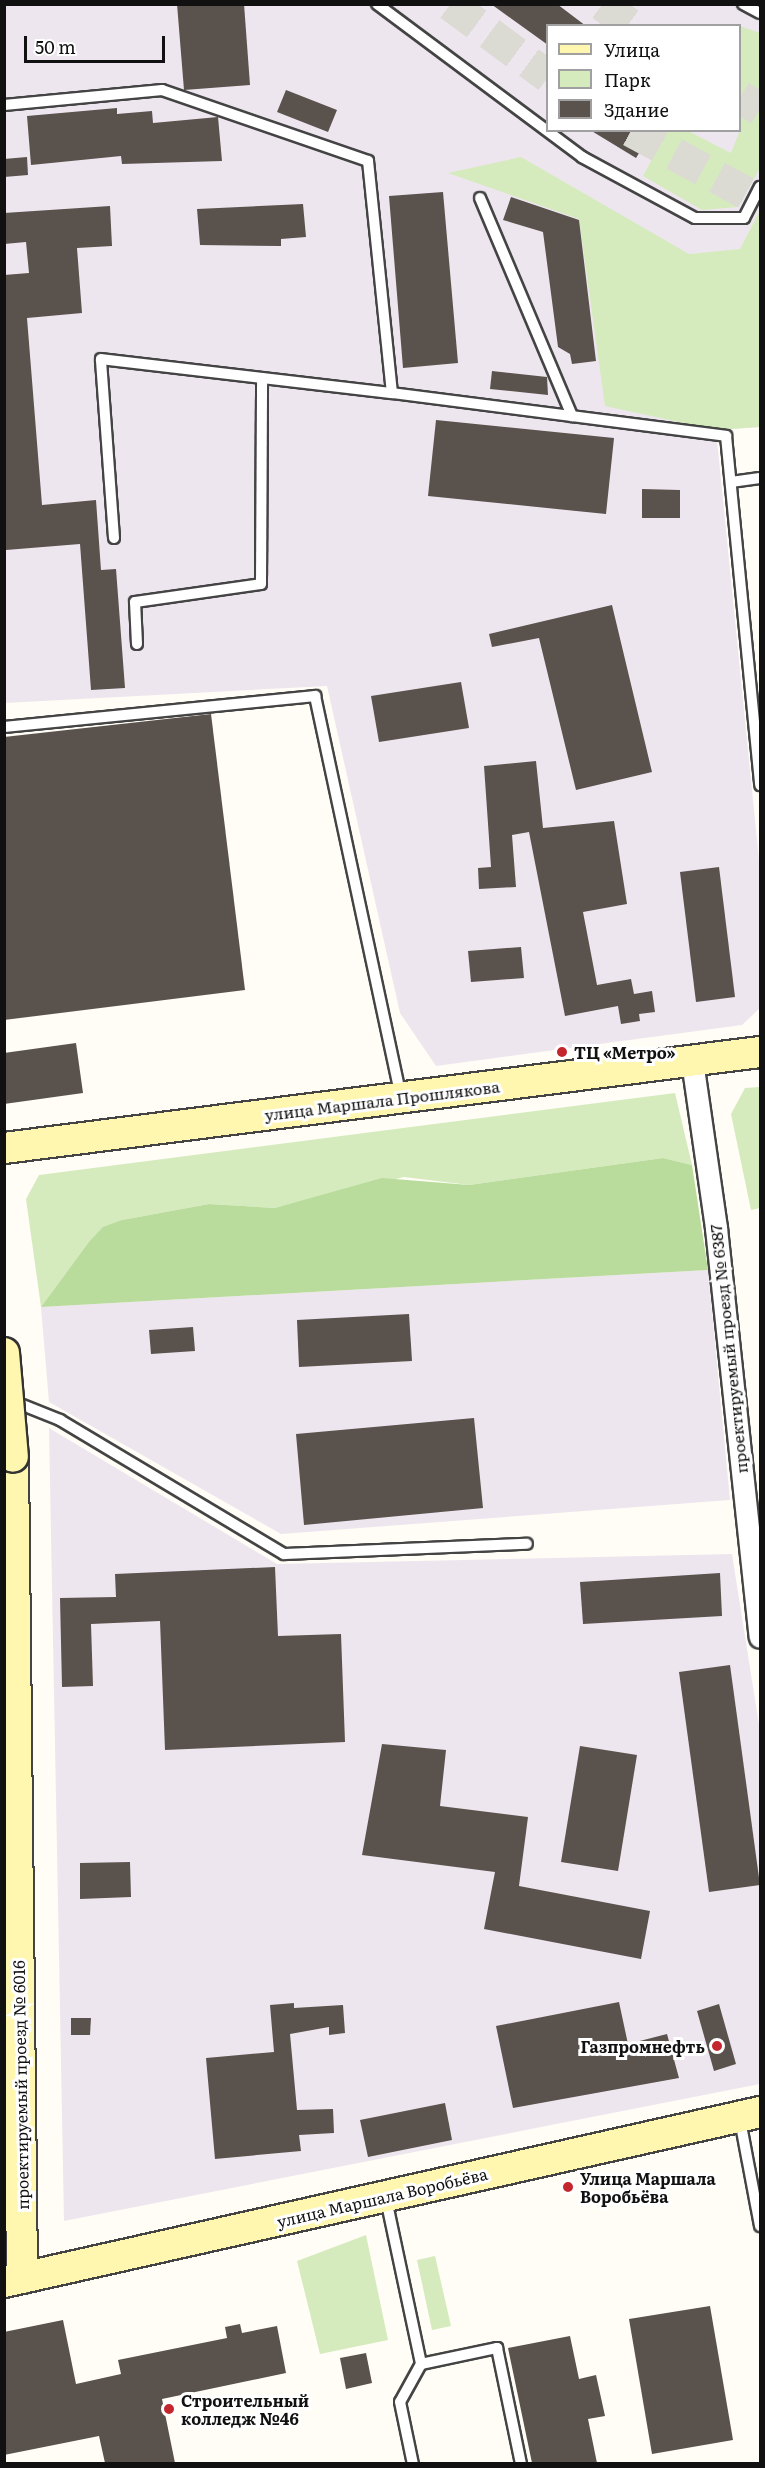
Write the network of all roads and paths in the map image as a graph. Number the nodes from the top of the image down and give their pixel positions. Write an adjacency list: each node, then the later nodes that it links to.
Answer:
1 (377, 4): 5 (lane)
2 (742, 4): 3 (lane)
3 (760, 13)
4 (4, 105): 10 (lane)
5 (546, 130)
6 (549, 132): 7 (lane)
7 (760, 187)
8 (480, 198): 11 (lane)
9 (262, 378): 10 (lane); 14 (lane); 15 (lane)
10 (392, 393): 11 (lane)
11 (572, 416): 13 (lane)
12 (760, 478): 13 (lane)
13 (731, 482): 17 (lane)
14 (114, 538)
15 (137, 644)
16 (4, 727): 20 (lane)
17 (760, 785)
18 (760, 1052): 19 (main road, улица Маршала Прошлякова)
19 (692, 1061): 20 (main road, улица Маршала Прошлякова); 25 (street, проектируемый проезд № 6387)
20 (401, 1098): 21 (main road, улица Маршала Прошлякова)
21 (4, 1148)
22 (4, 1353): 29 (main road, проектируемый проезд № 6016, bridge)
23 (4, 1398): 24 (lane)
24 (527, 1544)
25 (760, 1637)
26 (750, 2114): 27 (main road, улица Маршала Воробьёва); 28 (lane)
27 (385, 2196): 29 (main road, улица Маршала Воробьёва); 30 (lane)
28 (760, 2219)
29 (14, 2280)
30 (421, 2364): 31 (lane); 32 (lane)
31 (413, 2463)
32 (521, 2463)

